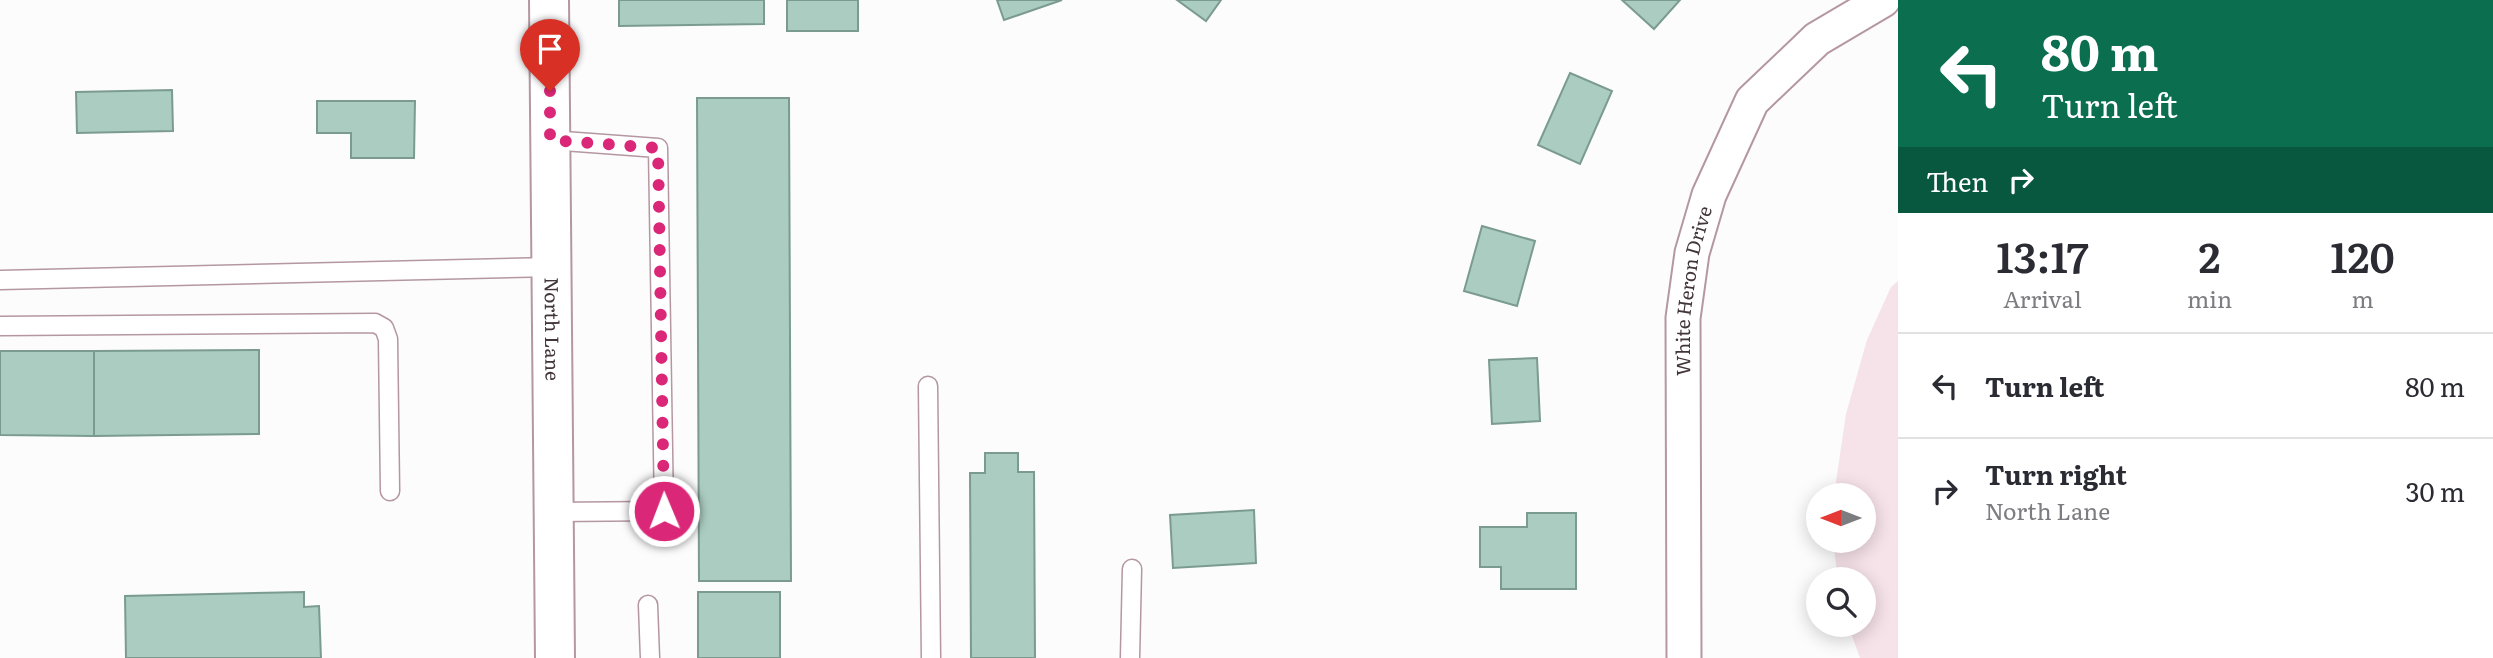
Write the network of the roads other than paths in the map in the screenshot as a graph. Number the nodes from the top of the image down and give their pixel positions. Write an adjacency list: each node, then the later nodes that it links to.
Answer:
1 (549, 0): 3 (street, North Lane)
2 (1884, 0): 16 (street, White Heron Drive)
3 (550, 140): 4 (street, North Lane); 9 (lane)
4 (552, 267): 5 (lane); 9 (street, North Lane)
5 (0, 280)
6 (0, 326): 8 (lane)
7 (928, 386): 14 (lane)
8 (390, 491)
9 (554, 512): 12 (street, North Lane)
10 (1132, 569): 15 (lane)
11 (648, 604): 13 (lane)
12 (555, 658)
13 (649, 658)
14 (931, 658)
15 (1130, 658)
16 (1684, 658)

